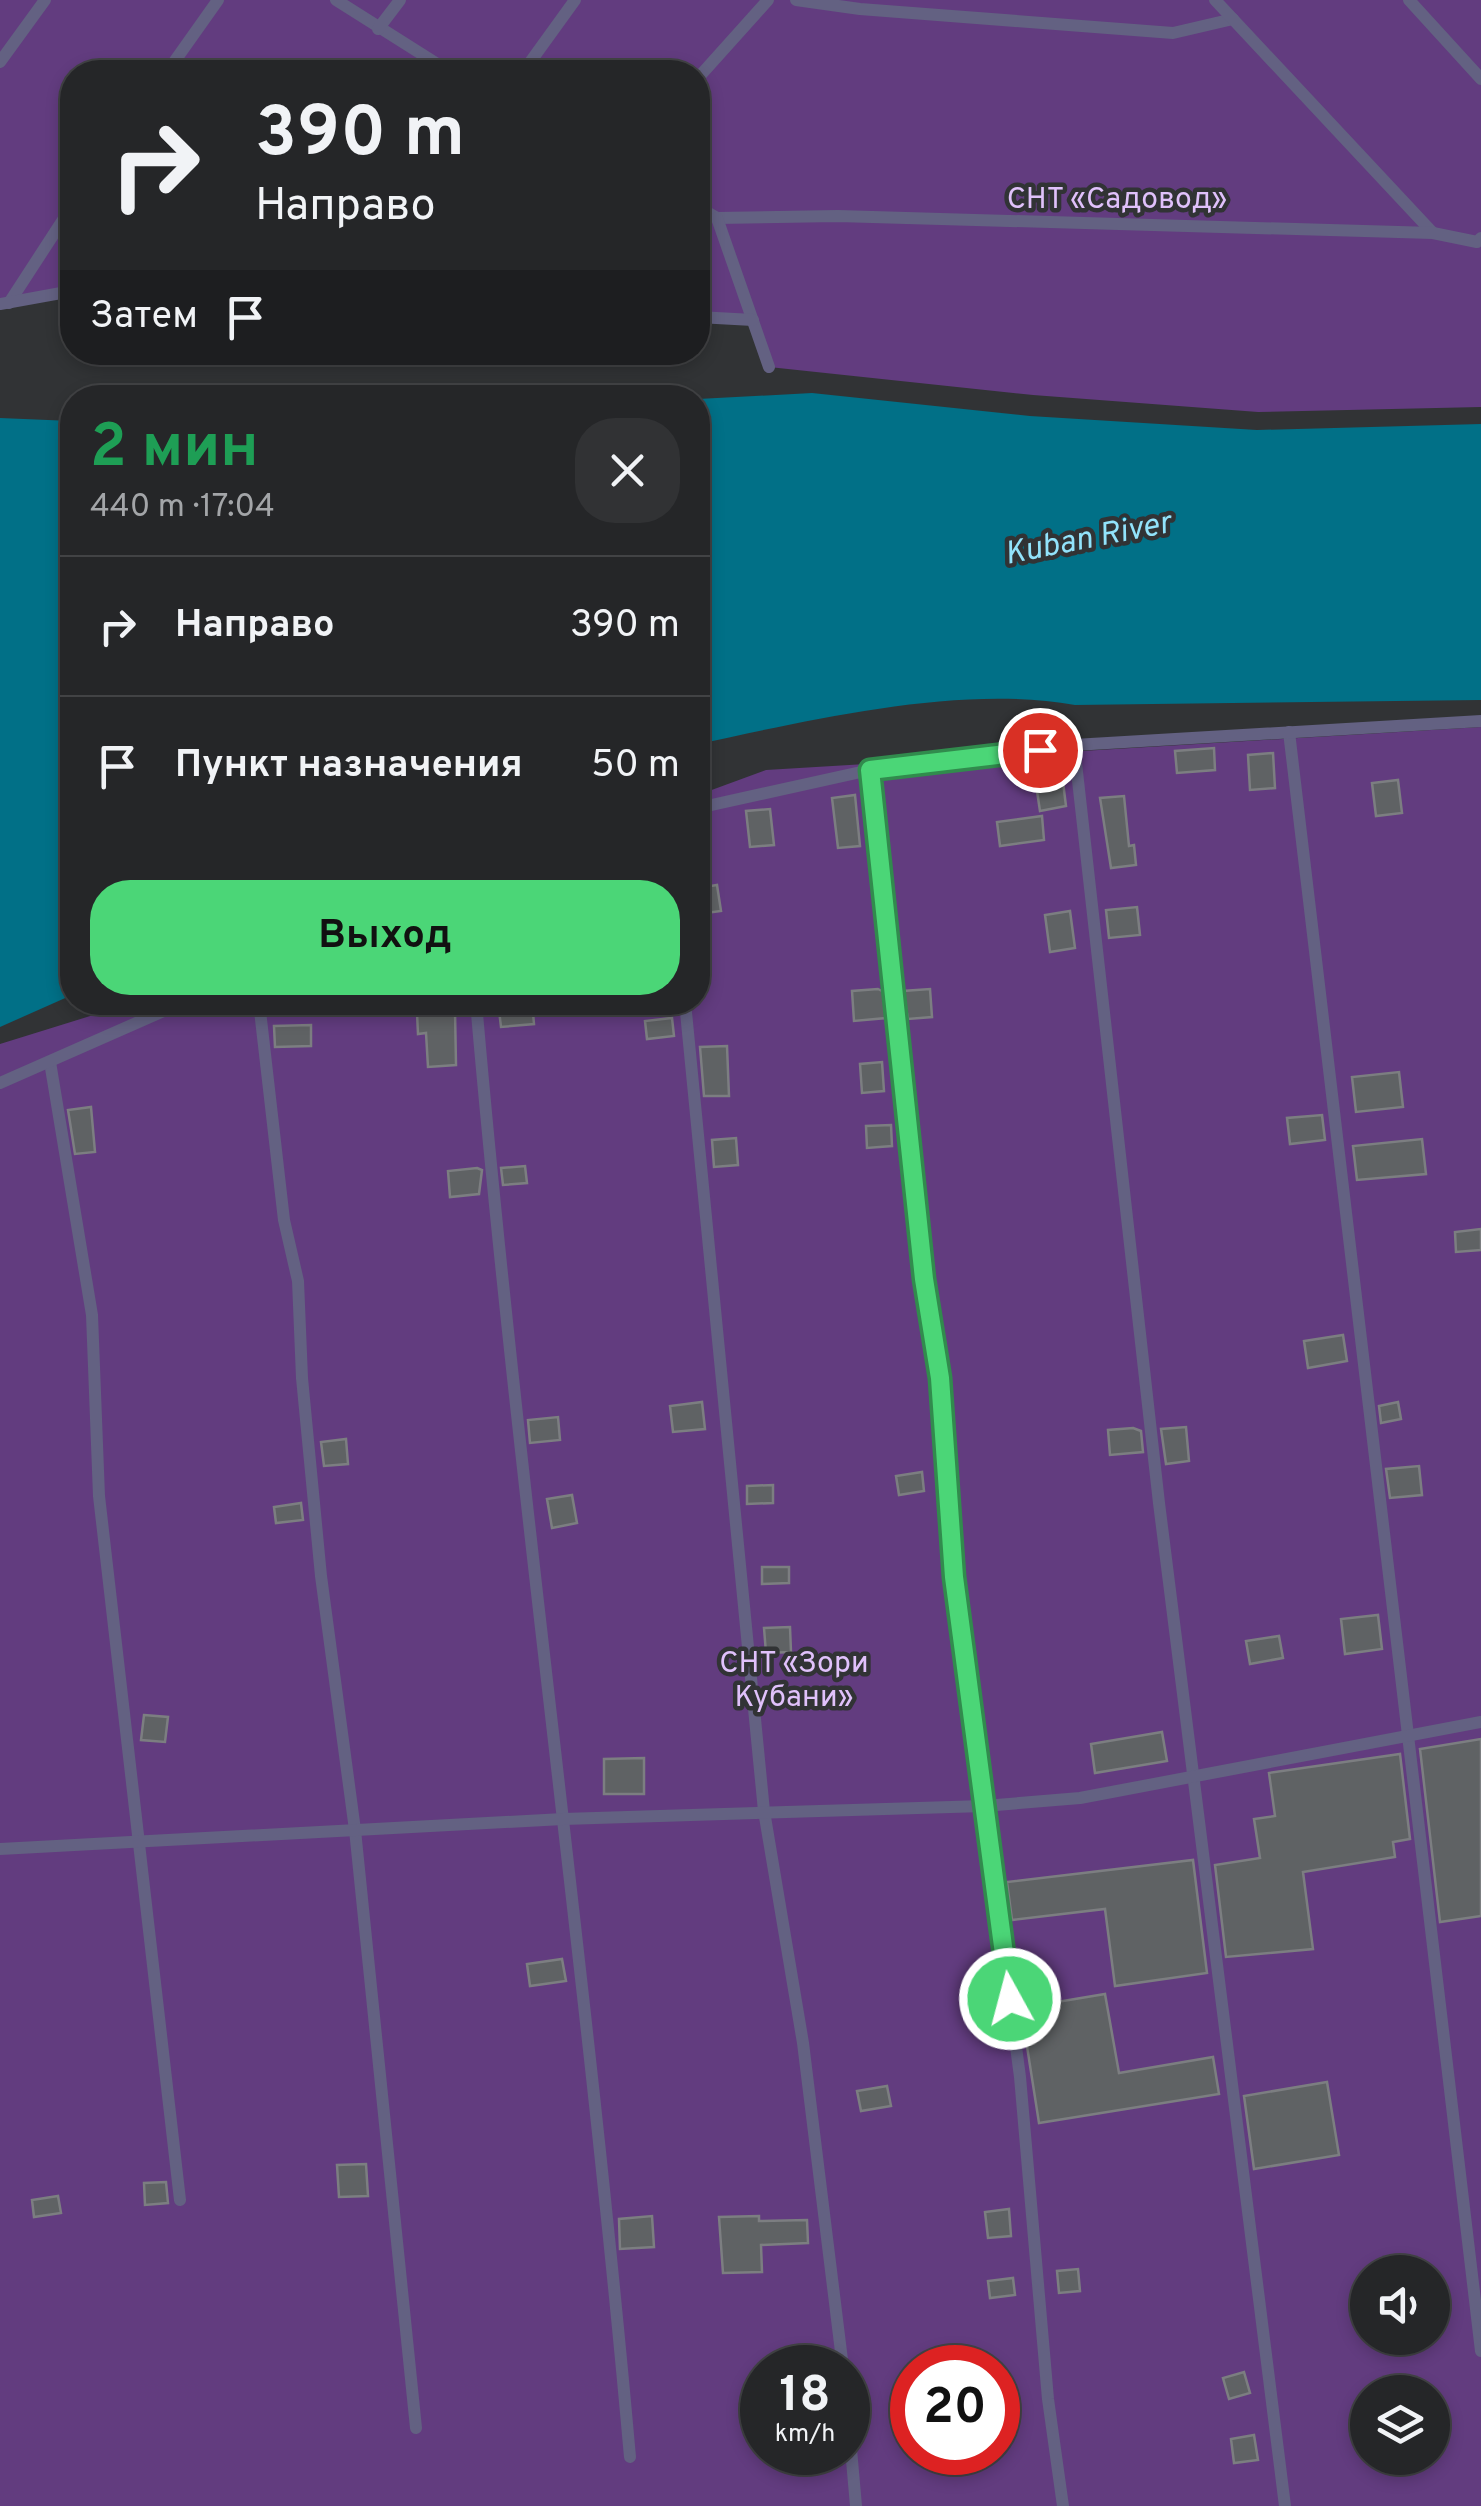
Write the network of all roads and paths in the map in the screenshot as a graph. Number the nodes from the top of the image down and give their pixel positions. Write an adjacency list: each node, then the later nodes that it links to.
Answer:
1 (45, 0): 15 (lane)
2 (218, 0): 12 (lane)
3 (336, 0): 11 (lane)
4 (400, 0): 11 (lane)
5 (575, 0): 14 (lane)
6 (768, 0): 16 (lane)
7 (796, 0): 10 (lane)
8 (1215, 0): 10 (lane)
9 (1409, 0): 17 (lane)
10 (1233, 18): 21 (lane)
11 (378, 30): 13 (lane)
12 (176, 60)
13 (429, 60)
14 (532, 60)
15 (0, 62)
16 (710, 65)
17 (1481, 80)
18 (710, 214): 19 (lane)
19 (717, 218): 21 (lane); 26 (lane)
20 (60, 223): 24 (lane)
21 (1433, 232): 22 (lane)
22 (1481, 238)
23 (60, 292): 24 (lane)
24 (4, 304)
25 (710, 318): 26 (lane)
26 (753, 320): 27 (lane)
27 (770, 367)
28 (1481, 721): 29 (lane)
29 (1289, 732): 30 (lane); 40 (lane)
30 (1074, 745): 31 (lane); 41 (lane)
31 (870, 770): 32 (lane); 42 (lane)
32 (710, 805)
33 (155, 1015): 37 (lane)
34 (260, 1015): 45 (lane)
35 (477, 1015): 44 (lane)
36 (685, 1015): 43 (lane)
37 (50, 1062): 38 (lane); 46 (lane)
38 (0, 1083)
39 (1481, 1722): 40 (lane)
40 (1409, 1736): 41 (lane); 50 (lane)
41 (1192, 1776): 42 (lane); 56 (lane)
42 (984, 1806): 43 (lane); 55 (lane)
43 (764, 1812): 44 (lane); 49 (lane)
44 (563, 1818): 45 (lane); 52 (lane)
45 (355, 1830): 46 (lane); 51 (lane)
46 (142, 1844): 47 (lane); 48 (lane)
47 (0, 1849)
48 (180, 2200)
49 (840, 2345)
50 (1481, 2352)
51 (416, 2428)
52 (630, 2457)
53 (853, 2475): 54 (lane)
54 (856, 2506)
55 (1063, 2506)
56 (1284, 2506)

